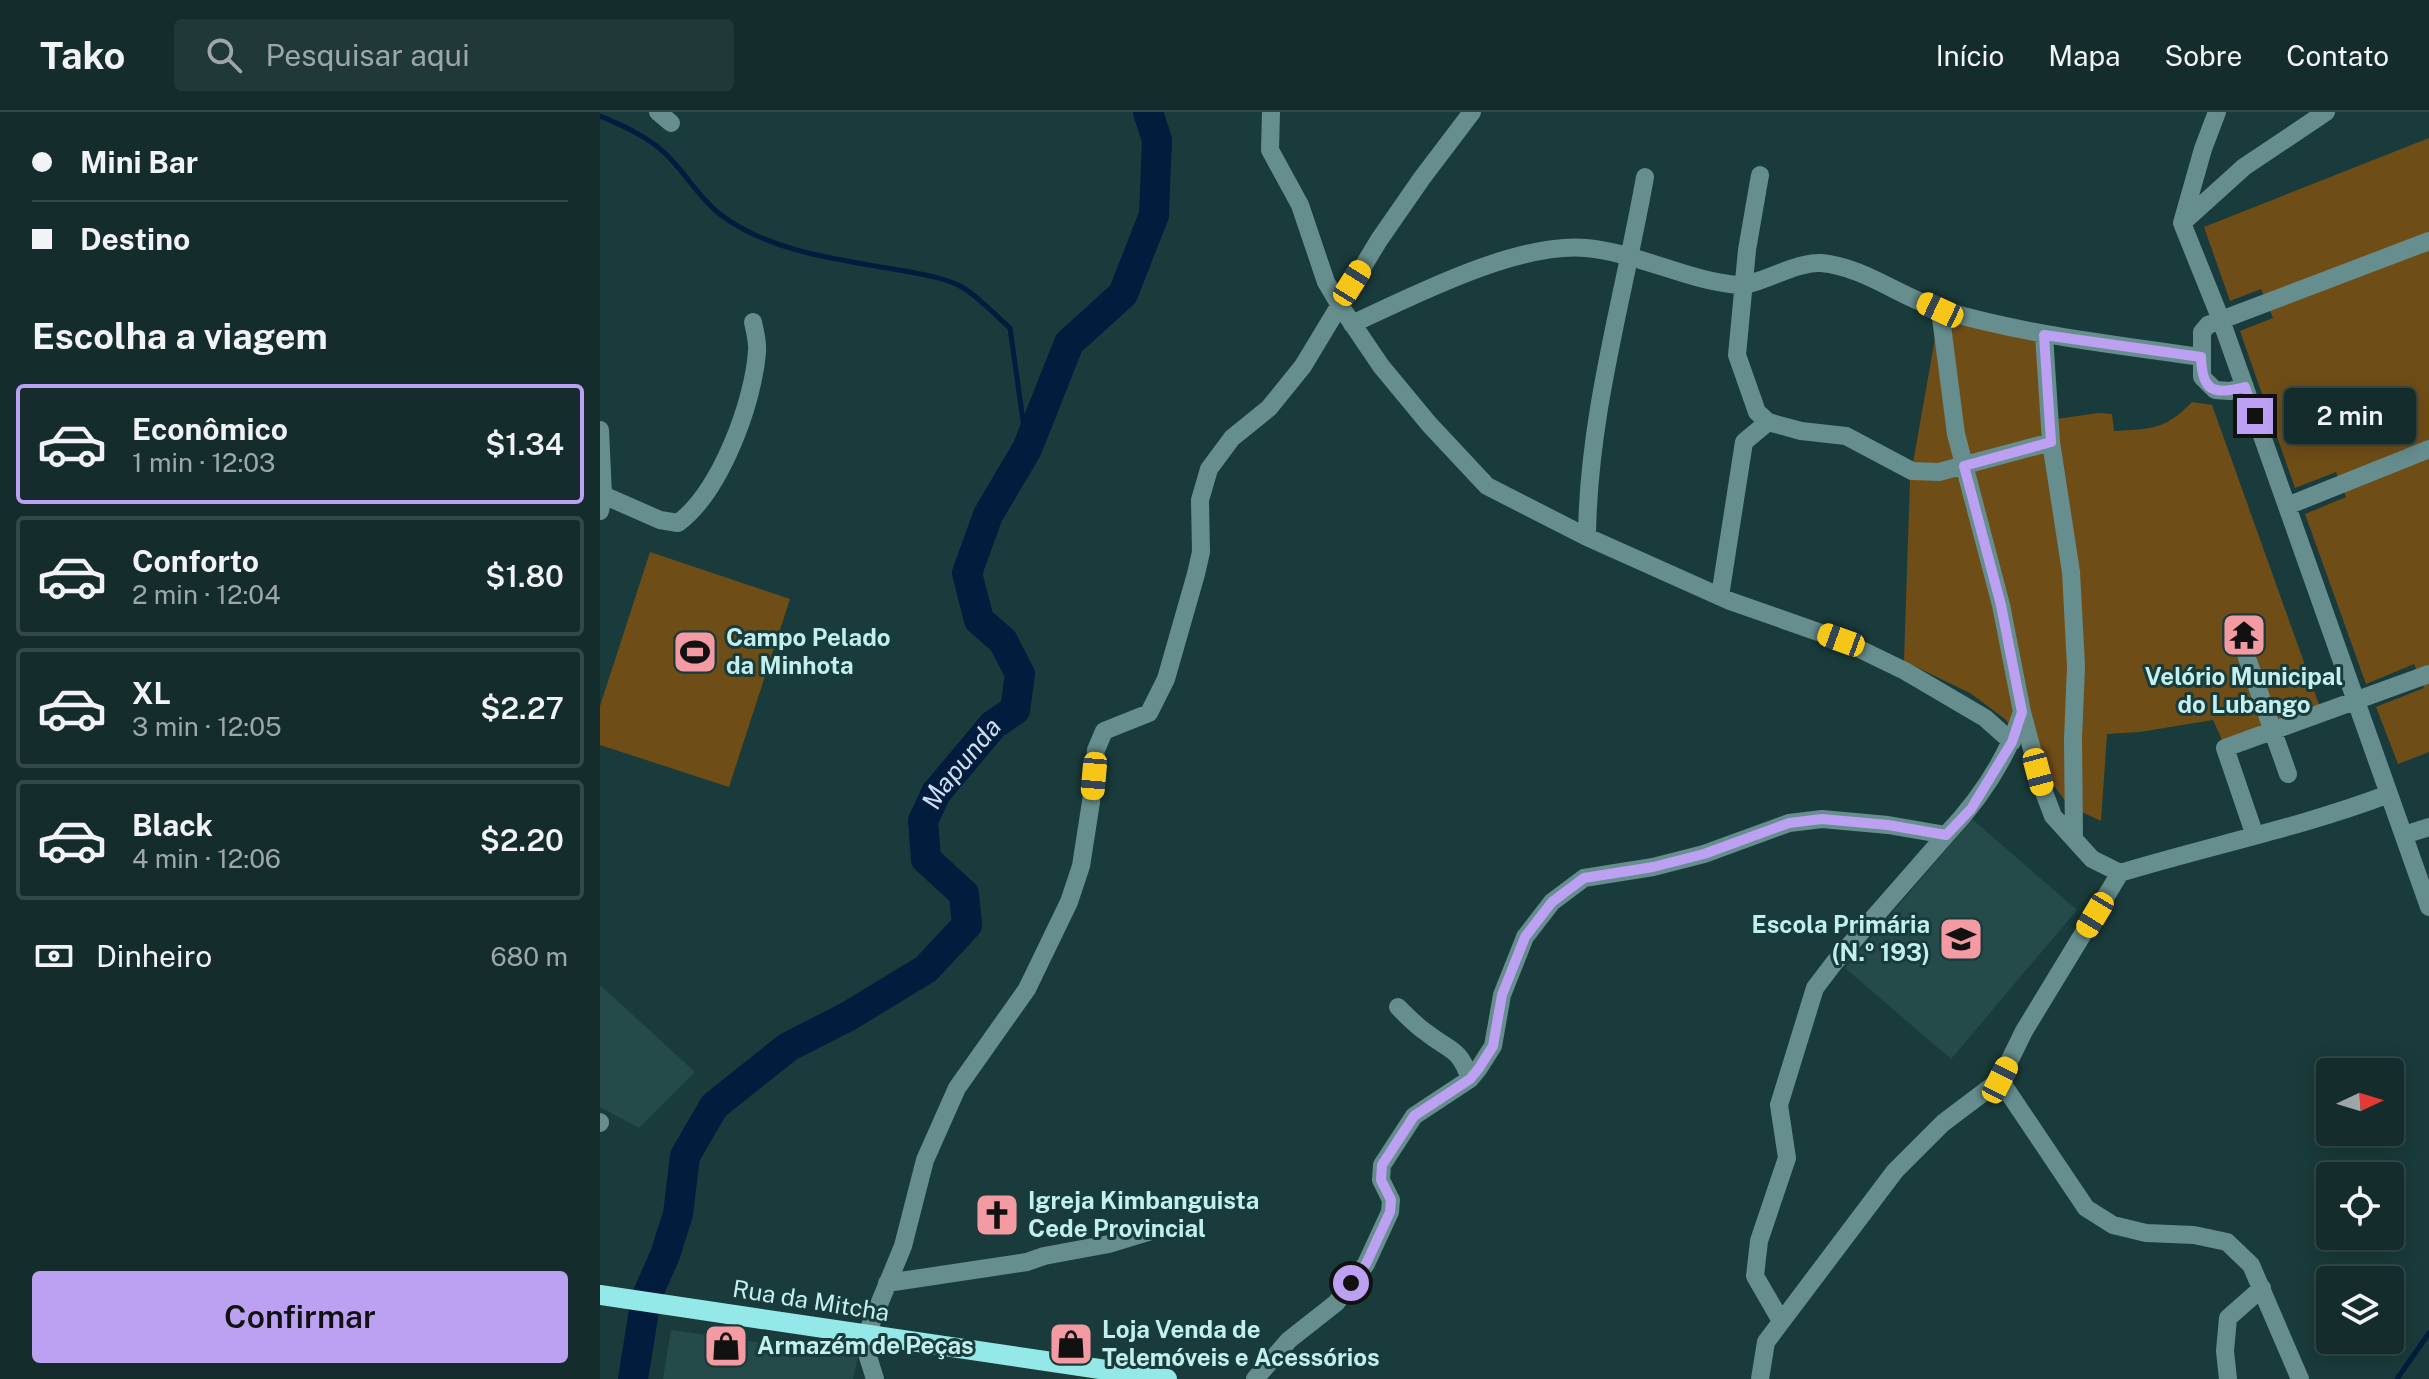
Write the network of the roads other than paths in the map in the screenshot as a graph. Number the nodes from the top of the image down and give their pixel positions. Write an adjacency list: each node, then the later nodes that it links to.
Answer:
1 (1271, 112): 11 (street)
2 (1472, 112): 11 (street)
3 (2217, 112): 7 (street)
4 (2326, 112): 7 (street)
5 (1760, 175): 10 (street)
6 (1645, 177): 9 (street)
7 (2182, 223): 13 (street)
8 (2429, 241): 13 (street)
9 (1631, 257): 10 (street); 15 (street); 26 (street)
10 (1743, 285): 12 (street); 19 (street)
11 (1339, 304): 15 (street); 47 (street)
12 (1940, 310): 16 (street); 23 (street)
13 (2221, 320): 17 (street); 18 (street)
14 (753, 322): 24 (street)
15 (1352, 324): 26 (street)
16 (2044, 335): 17 (street); 21 (street)
17 (2201, 357): 18 (street)
18 (2245, 387): 25 (street)
19 (1768, 422): 23 (street); 27 (street)
20 (600, 430): 24 (street)
21 (2051, 442): 23 (street); 40 (street)
22 (2429, 449): 25 (street)
23 (1964, 466): 31 (street)
24 (601, 503)
25 (2287, 506): 30 (street)
26 (1587, 537): 27 (street)
27 (1720, 596): 33 (street)
28 (2247, 658): 32 (street)
29 (2424, 676): 30 (street)
30 (2356, 702): 32 (street); 35 (street)
31 (2022, 712): 33 (street); 40 (street)
32 (2273, 731): 34 (street); 37 (street)
33 (2012, 742): 38 (street)
34 (2288, 774)
35 (2389, 794): 39 (street); 41 (street)
36 (2429, 827): 39 (street)
37 (2253, 830)
38 (1946, 835): 44 (street); 50 (street)
39 (2404, 835): 42 (street)
40 (2074, 839): 41 (street)
41 (2120, 873): 45 (street)
42 (2429, 907)
43 (1398, 1007): 44 (street)
44 (1470, 1079): 54 (street)
45 (2000, 1080): 48 (street); 50 (street)
46 (1155, 1230): 47 (street)
47 (887, 1283): 51 (street)
48 (2262, 1288): 56 (street); 57 (street)
49 (600, 1295): 51 (main road, Rua da Mitcha)
50 (1781, 1321): 55 (street)
51 (866, 1336): 52 (street); 53 (main road, Rua da Mitcha)
52 (875, 1379)
53 (1167, 1379)
54 (1255, 1379)
55 (1760, 1379)
56 (2228, 1379)
57 (2300, 1379)

